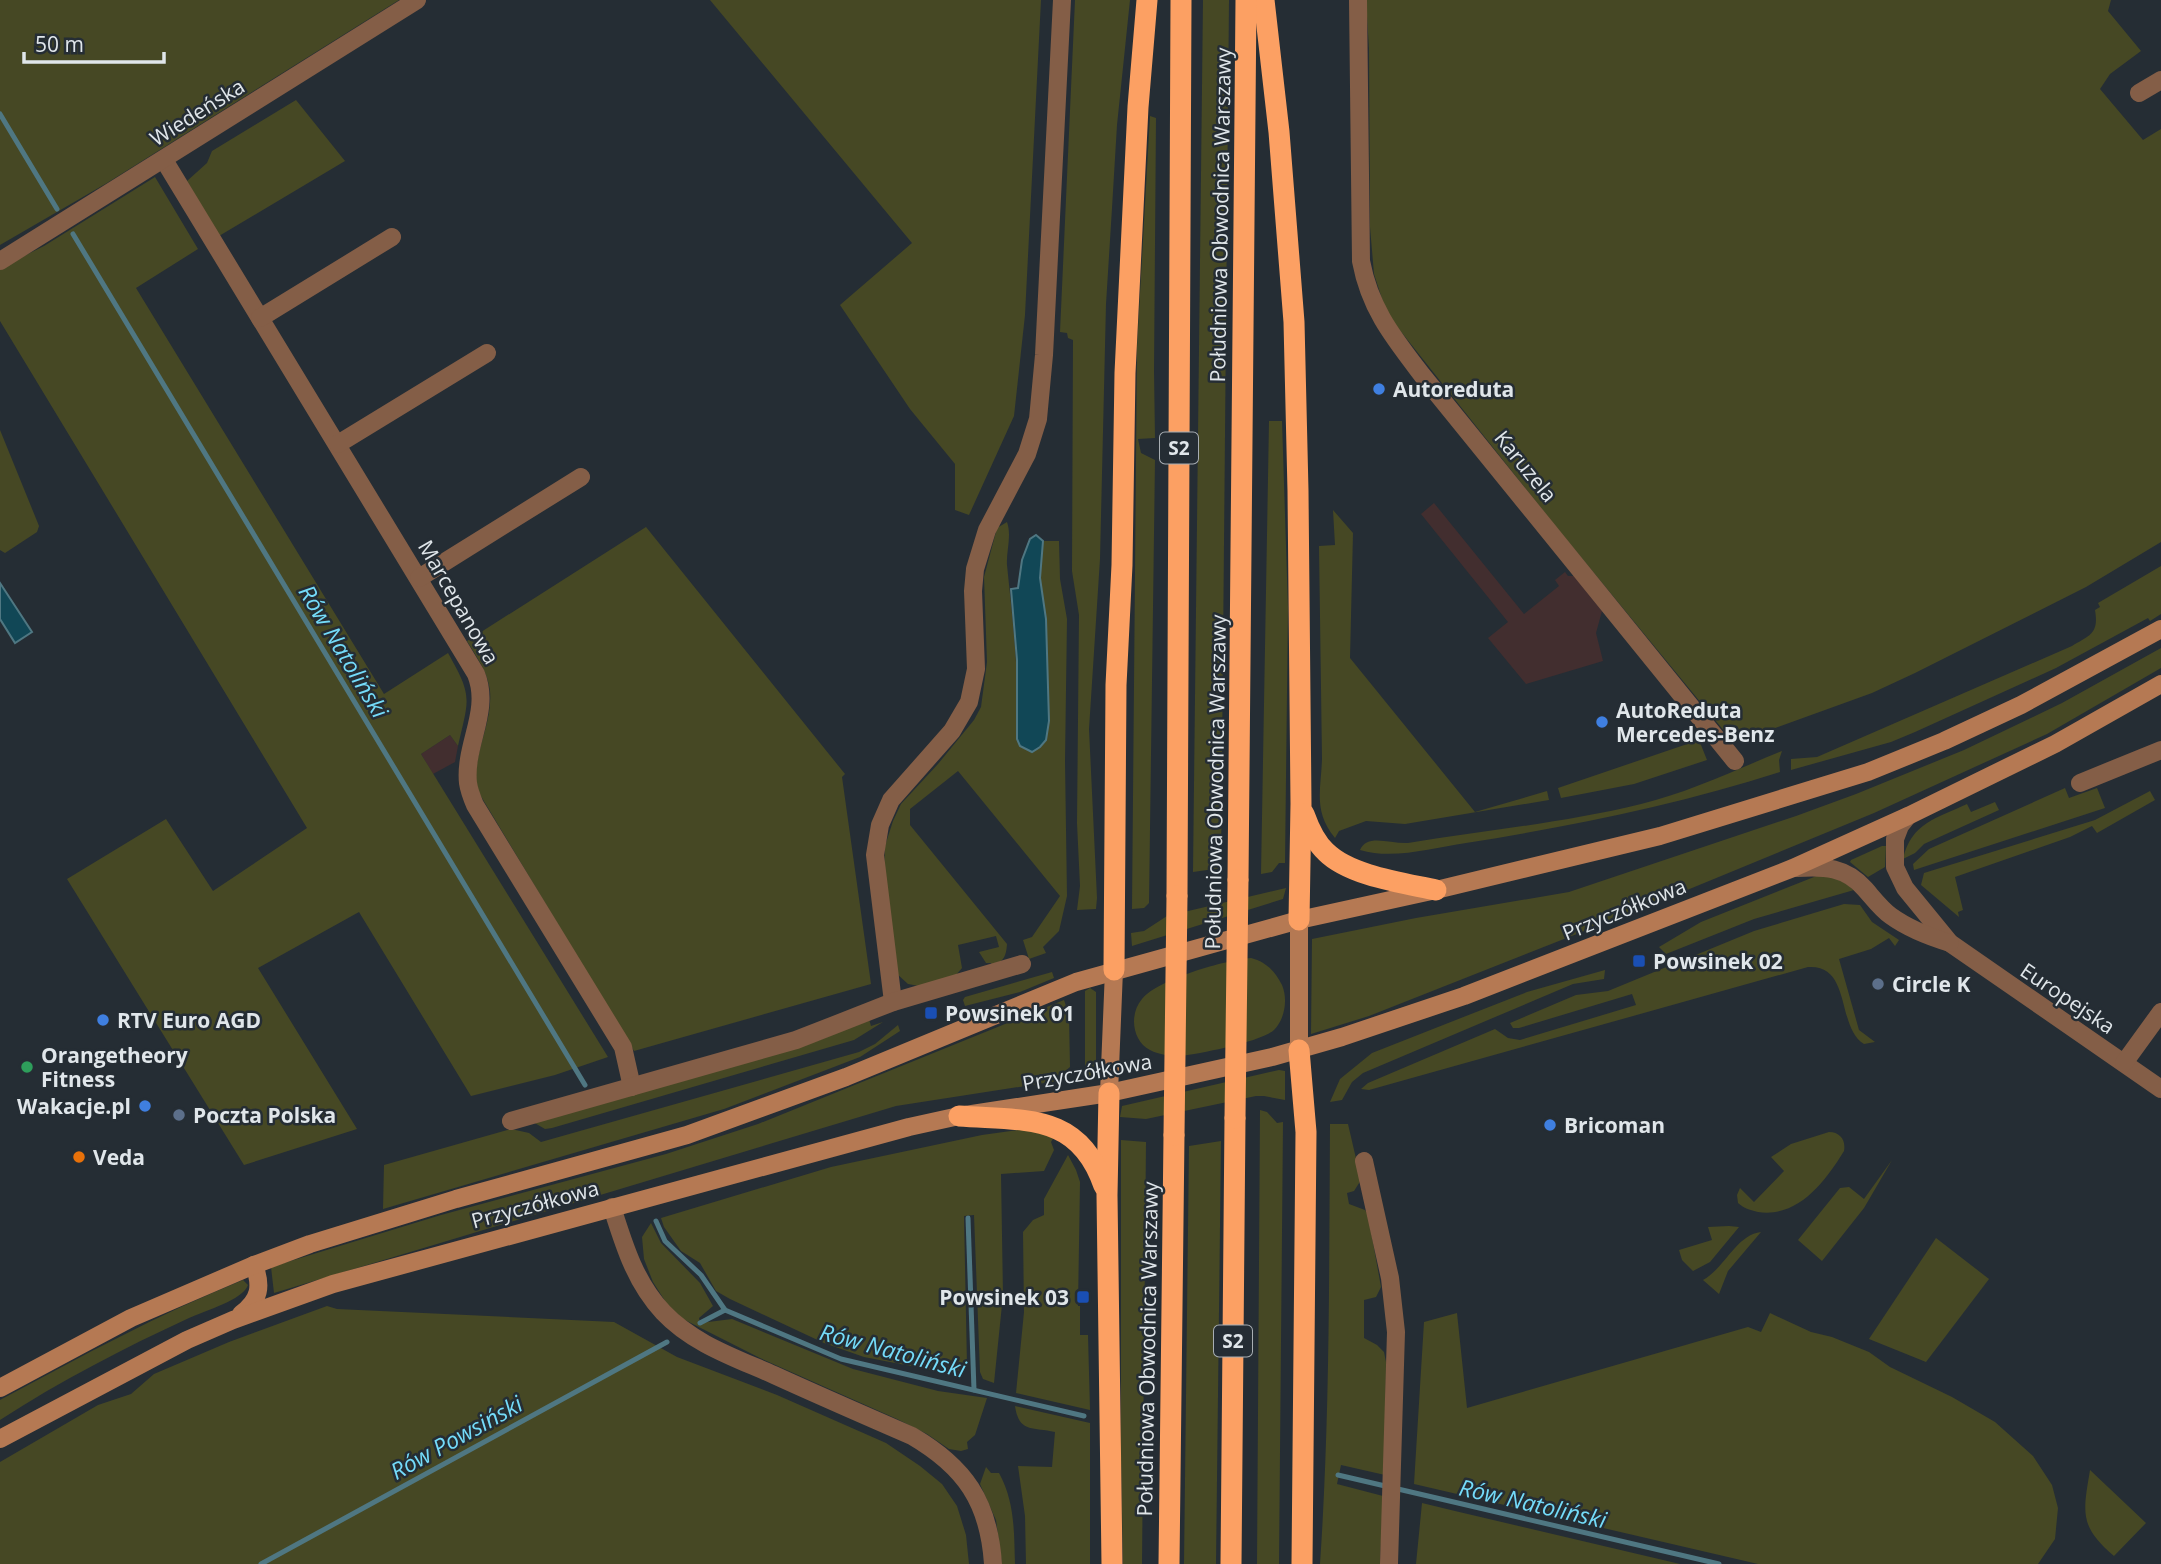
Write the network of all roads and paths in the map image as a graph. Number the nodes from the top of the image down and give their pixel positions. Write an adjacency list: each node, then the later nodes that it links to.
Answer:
1 (417, 0): 10 (street, Wiedeńska)
2 (1062, 0): 31 (street)
3 (1147, 0): 30 (highway)
4 (1181, 0): 49 (highway, Południowa Obwodnica Warszawy / S2, bridge)
5 (1246, 0): 50 (highway, Południowa Obwodnica Warszawy / S2, bridge)
6 (1264, 0): 23 (highway)
7 (1358, 0): 21 (street, Karuzela)
8 (2161, 80): 9 (street)
9 (2140, 93)
10 (164, 160): 12 (street, Wiedeńska); 13 (street, Marcepanowa)
11 (392, 237): 13 (street)
12 (0, 261)
13 (260, 318): 15 (street, Marcepanowa)
14 (487, 353): 15 (street)
15 (338, 444): 17 (street, Marcepanowa)
16 (581, 477): 17 (street)
17 (419, 578): 35 (street, Marcepanowa)
18 (2161, 629): 26 (main road, Przyczółkowa)
19 (2161, 684): 24 (main road, Przyczółkowa)
20 (2161, 750): 22 (street)
21 (1735, 761)
22 (2080, 783)
23 (1301, 804): 26 (highway); 27 (highway)
24 (1908, 817): 25 (main road, Przyczółkowa); 28 (street, Europejska)
25 (1793, 868): 28 (street, Europejska); 33 (main road, Przyczółkowa)
26 (1436, 890): 27 (main road, Przyczółkowa)
27 (1299, 920): 30 (main road, Przyczółkowa); 33 (main road)
28 (1950, 943): 34 (street, Europejska)
29 (1022, 964): 31 (street)
30 (1114, 970): 37 (main road); 43 (main road, Przyczółkowa)
31 (893, 1002): 35 (street)
32 (2161, 1012): 34 (street)
33 (1300, 1050): 37 (main road, Przyczółkowa); 51 (highway)
34 (2124, 1063): 36 (street, Europejska)
35 (632, 1087): 39 (street)
36 (2161, 1089)
37 (1109, 1093): 38 (main road, Przyczółkowa); 41 (highway)
38 (959, 1116): 41 (highway); 42 (main road, Przyczółkowa)
39 (511, 1121)
40 (1364, 1161): 52 (street)
41 (1107, 1195): 48 (highway)
42 (612, 1207): 44 (main road, Przyczółkowa); 47 (street)
43 (254, 1265): 44 (main road); 45 (main road, Przyczółkowa)
44 (233, 1321): 46 (main road, Przyczółkowa)
45 (0, 1388)
46 (0, 1439)
47 (993, 1564)
48 (1112, 1564)
49 (1169, 1564)
50 (1231, 1564)
51 (1302, 1564)
52 (1390, 1564)

